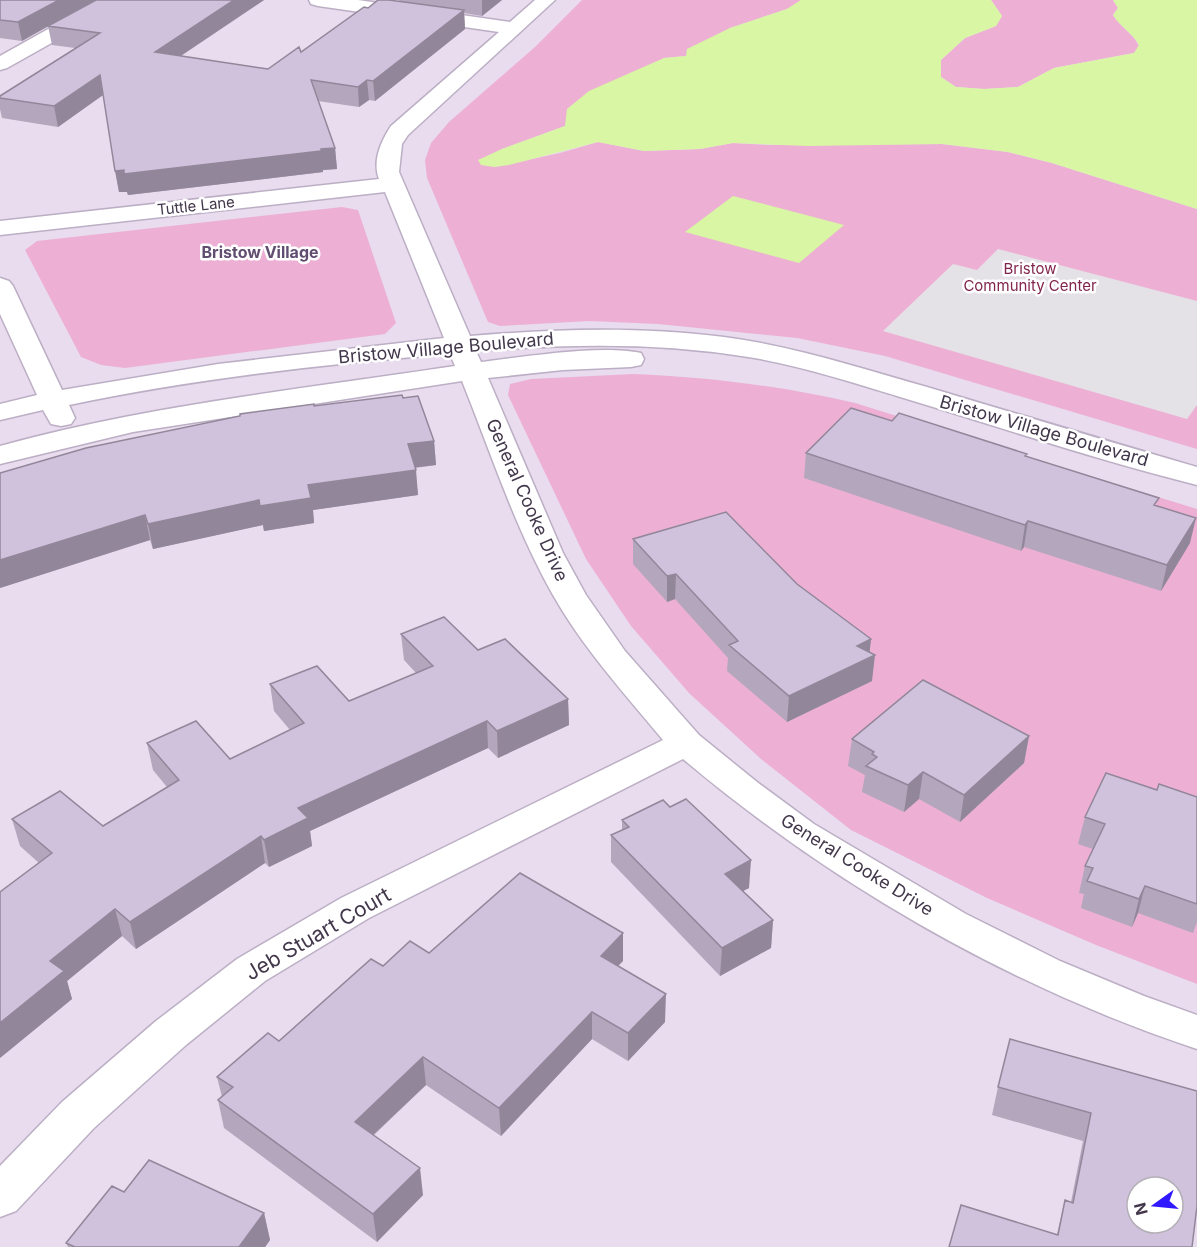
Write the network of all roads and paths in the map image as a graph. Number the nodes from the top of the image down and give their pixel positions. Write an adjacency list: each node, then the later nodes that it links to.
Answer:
1 (114, 0): 5 (street)
2 (318, 0): 4 (street)
3 (546, 0): 4 (street, General Cooke Drive)
4 (515, 28): 6 (street, General Cooke Drive)
5 (0, 64)
6 (392, 184): 7 (street, Tuttle Lane); 9 (street, General Cooke Drive)
7 (0, 228)
8 (0, 286): 10 (street)
9 (465, 358): 10 (street, Bristow Village Boulevard); 12 (street, Bristow Village Boulevard); 14 (street, Bristow Village Boulevard); 15 (street, General Cooke Drive)
10 (53, 399): 11 (street, Bristow Village Boulevard); 12 (street)
11 (0, 412)
12 (69, 436): 13 (street, Bristow Village Boulevard)
13 (0, 455)
14 (1197, 476)
15 (686, 743): 16 (street, General Cooke Drive); 17 (street, Jeb Stuart Court)
16 (1197, 1032)
17 (0, 1197)

